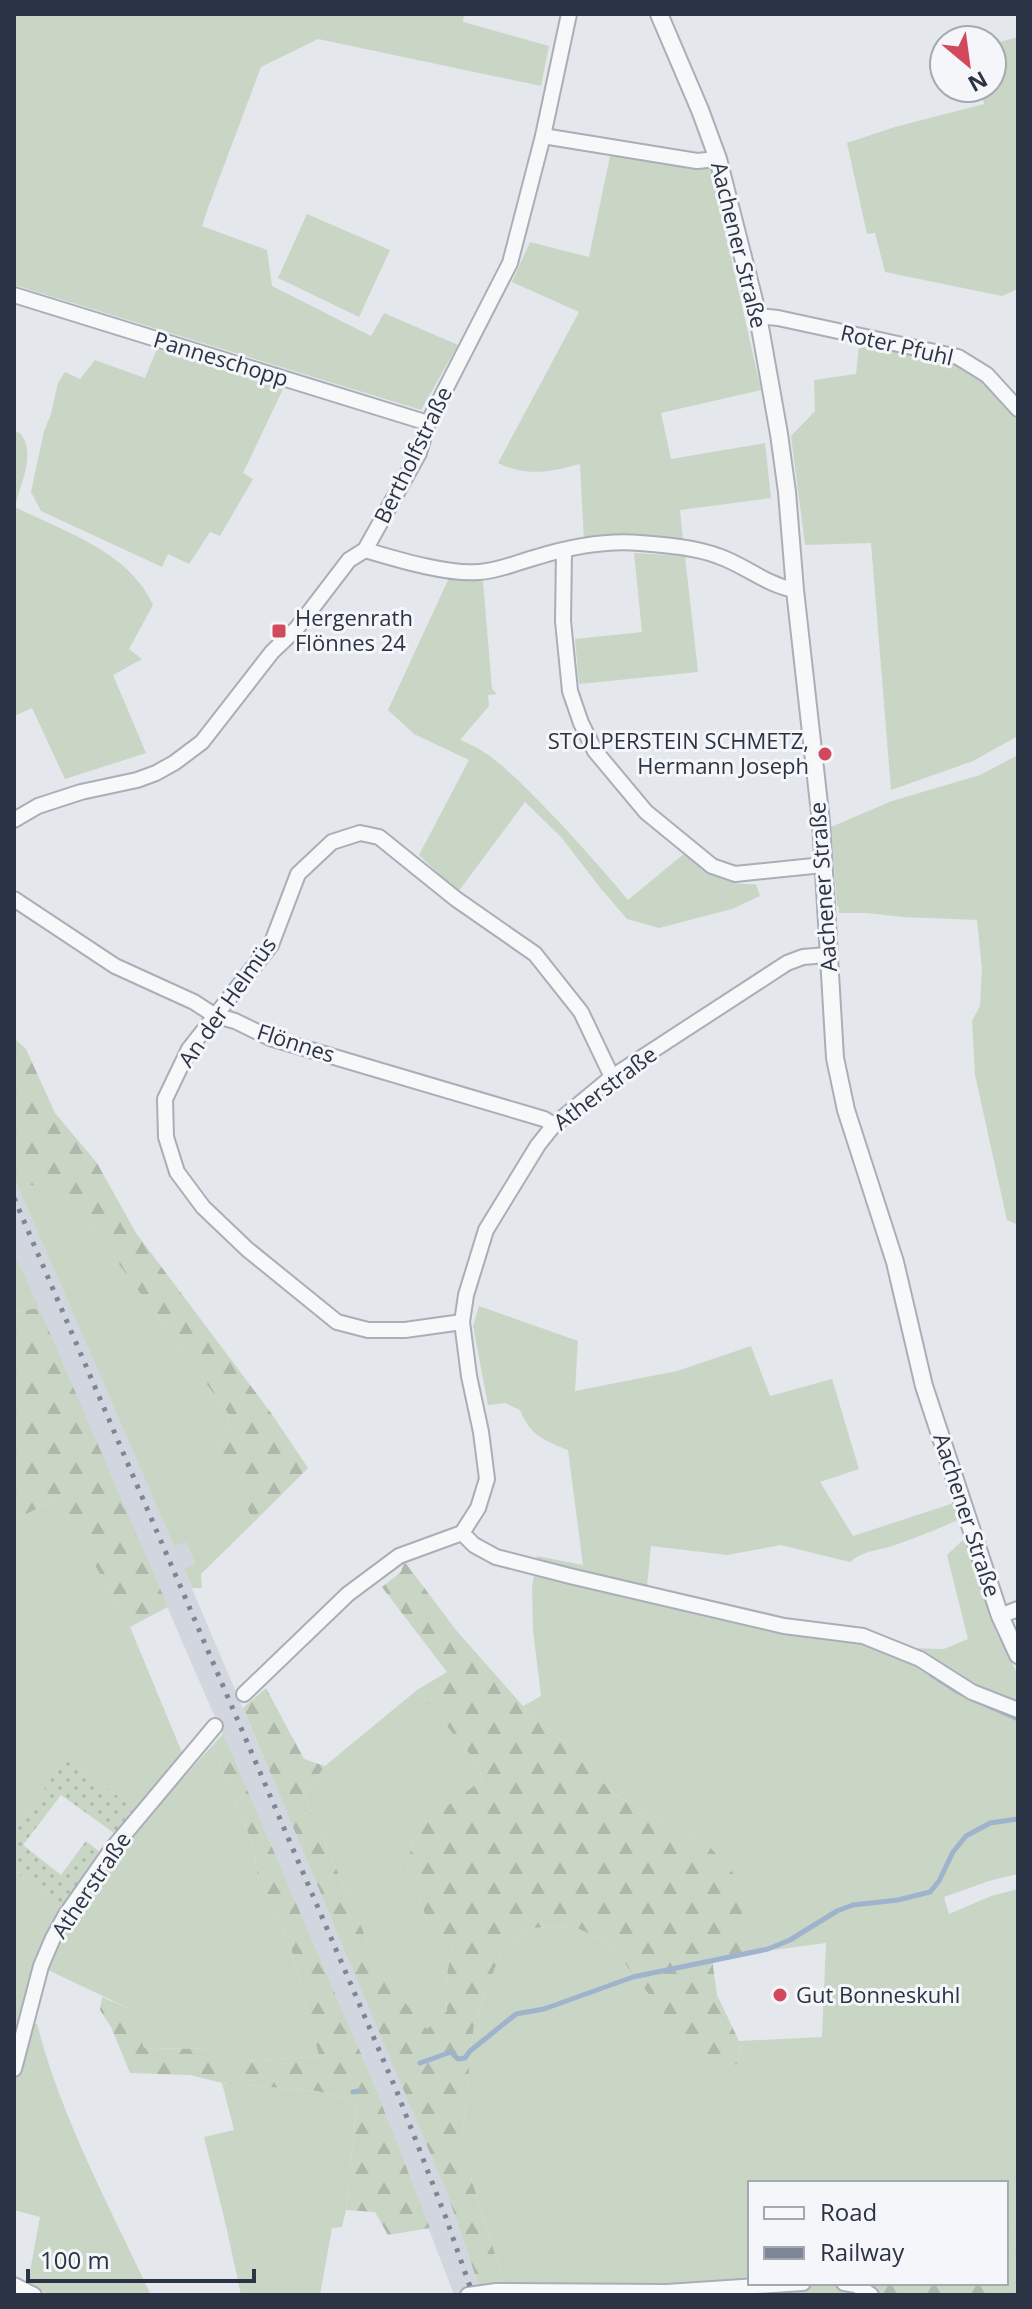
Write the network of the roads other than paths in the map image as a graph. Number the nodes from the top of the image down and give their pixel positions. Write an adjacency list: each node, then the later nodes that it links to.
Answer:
1 (569, 14): 3 (street, Bertholfstraße)
2 (659, 14): 4 (street, Aachener Straße)
3 (543, 136): 4 (street); 8 (street, Bertholfstraße)
4 (718, 159): 6 (street, Aachener Straße)
5 (14, 295): 8 (street, Panneschopp)
6 (758, 316): 7 (street, Roter Pfuhl); 11 (street, Aachener Straße)
7 (1018, 409)
8 (428, 423): 9 (street, Bertholfstraße)
9 (365, 550): 10 (street); 12 (street, Bertholfstraße)
10 (564, 551): 11 (street); 13 (street)
11 (795, 590): 13 (street, Aachener Straße)
12 (14, 820)
13 (823, 865): 15 (street, Aachener Straße)
14 (14, 899): 16 (street, Flönnes)
15 (827, 955): 17 (street, Atherstraße); 22 (street, Aachener Straße)
16 (214, 1015): 17 (street, An der Helmüs); 18 (street, Flönnes); 19 (street, An der Helmüs)
17 (612, 1077): 18 (street, Atherstraße)
18 (554, 1125): 19 (street, Atherstraße)
19 (462, 1322): 20 (street, Atherstraße)
20 (462, 1533): 24 (street); 25 (street)
21 (1018, 1609): 22 (street)
22 (1000, 1616): 23 (street, Aachener Straße)
23 (1018, 1655)
24 (244, 1694)
25 (1018, 1710)
26 (215, 1726): 27 (street, Atherstraße)
27 (14, 2069)
28 (14, 2285): 30 (street)
29 (773, 2285): 31 (street)
30 (34, 2295)
31 (468, 2295)

